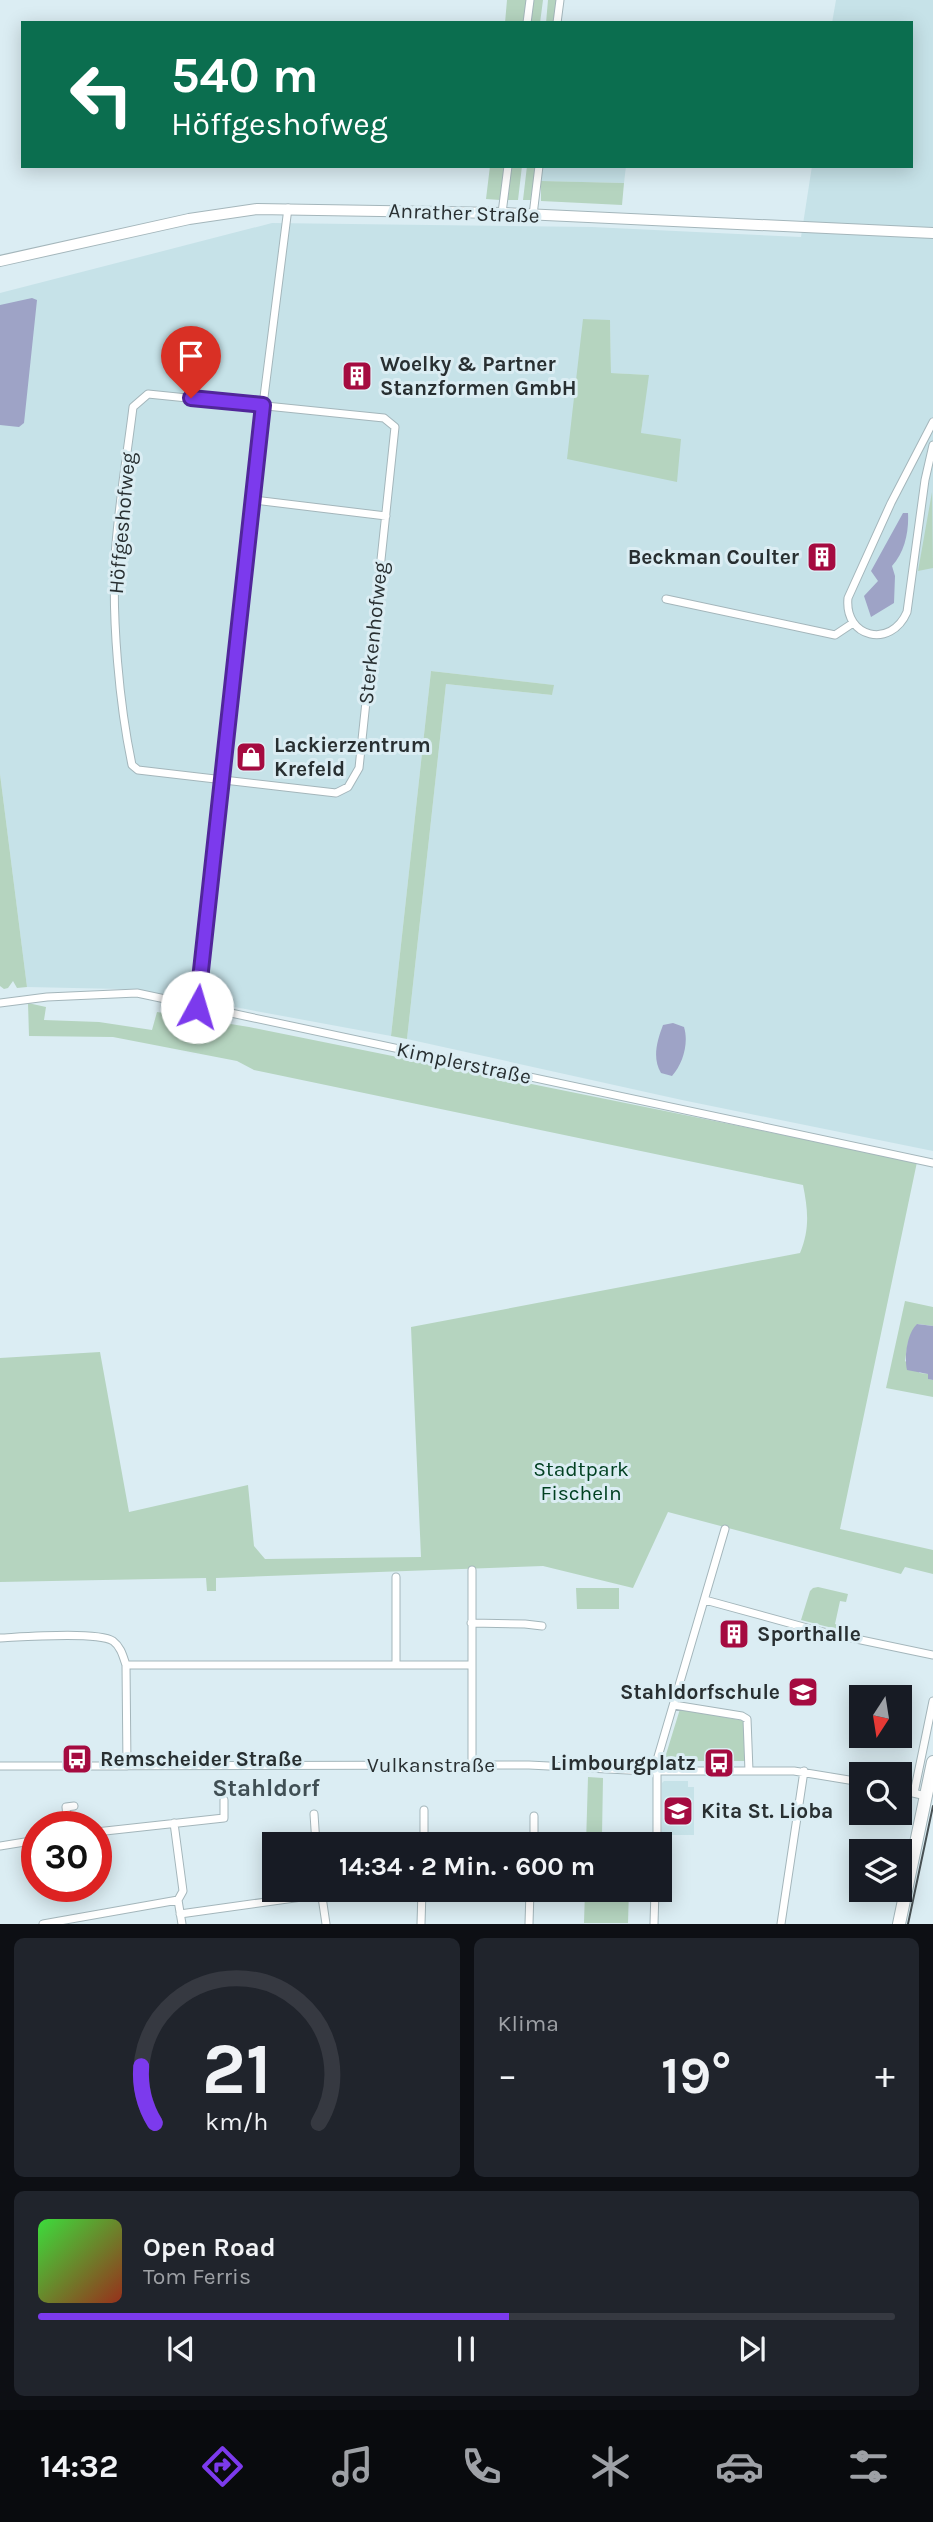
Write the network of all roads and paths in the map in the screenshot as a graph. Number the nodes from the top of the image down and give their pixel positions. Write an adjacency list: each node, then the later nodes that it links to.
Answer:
1 (530, 0): 3 (street)
2 (560, 0): 4 (street)
3 (527, 21)
4 (557, 21)
5 (508, 168): 8 (street)
6 (539, 168): 9 (street)
7 (288, 208): 8 (main road, Anrather Straße); 11 (main road, Anrather Straße); 12 (street)
8 (502, 213): 9 (main road, Anrather Straße)
9 (533, 215): 10 (main road, Anrather Straße)
10 (933, 233)
11 (0, 261)
12 (263, 405): 15 (street); 16 (street, Sterkenhofweg); 19 (street, Höffgeshofweg)
13 (933, 422): 18 (street)
14 (933, 445): 18 (street)
15 (254, 500): 16 (street); 19 (street)
16 (386, 516): 19 (street, Sterkenhofweg)
17 (666, 599): 18 (street)
18 (852, 622)
19 (222, 779): 21 (street)
20 (0, 1003): 21 (street, Kimplerstraße)
21 (197, 1007): 22 (street, Kimplerstraße)
22 (930, 1160)
23 (725, 1529): 26 (street)
24 (472, 1570): 27 (street)
25 (396, 1577): 32 (street)
26 (705, 1600): 30 (street); 35 (street)
27 (471, 1623): 28 (street); 33 (street)
28 (542, 1626)
29 (0, 1638): 31 (street)
30 (933, 1655)
31 (126, 1665): 32 (street); 39 (street)
32 (396, 1665): 33 (street)
33 (471, 1665): 37 (street)
34 (933, 1700): 45 (street)
35 (674, 1705): 40 (street); 42 (street)
36 (933, 1762): 45 (main road)
37 (472, 1765): 39 (street, Vulkanstraße); 42 (street, Vulkanstraße)
38 (0, 1766): 39 (street, Vulkanstraße)
39 (127, 1766)
40 (749, 1771): 41 (street, Vulkanstraße); 42 (street, Vulkanstraße)
41 (804, 1771): 43 (street, Vulkanstraße); 73 (street)
42 (656, 1772): 57 (street)
43 (849, 1780)
44 (912, 1792): 45 (street)
45 (920, 1794): 74 (main road)
46 (224, 1800): 52 (street)
47 (74, 1806): 49 (street)
48 (424, 1810): 55 (street)
49 (66, 1811)
50 (314, 1814): 54 (street)
51 (534, 1816): 56 (street)
52 (174, 1823): 53 (street); 60 (street)
53 (112, 1830)
54 (315, 1832)
55 (425, 1832)
56 (534, 1832)
57 (657, 1832)
58 (21, 1843): 59 (street)
59 (0, 1846)
60 (178, 1900): 66 (street); 67 (street)
61 (266, 1902): 66 (street)
62 (323, 1902): 69 (street)
63 (422, 1902): 70 (street)
64 (530, 1902): 71 (street)
65 (655, 1902): 72 (street)
66 (180, 1914): 68 (street)
67 (43, 1923)
68 (182, 1923)
69 (326, 1923)
70 (421, 1923)
71 (529, 1923)
72 (654, 1923)
73 (781, 1923)
74 (899, 1923)

